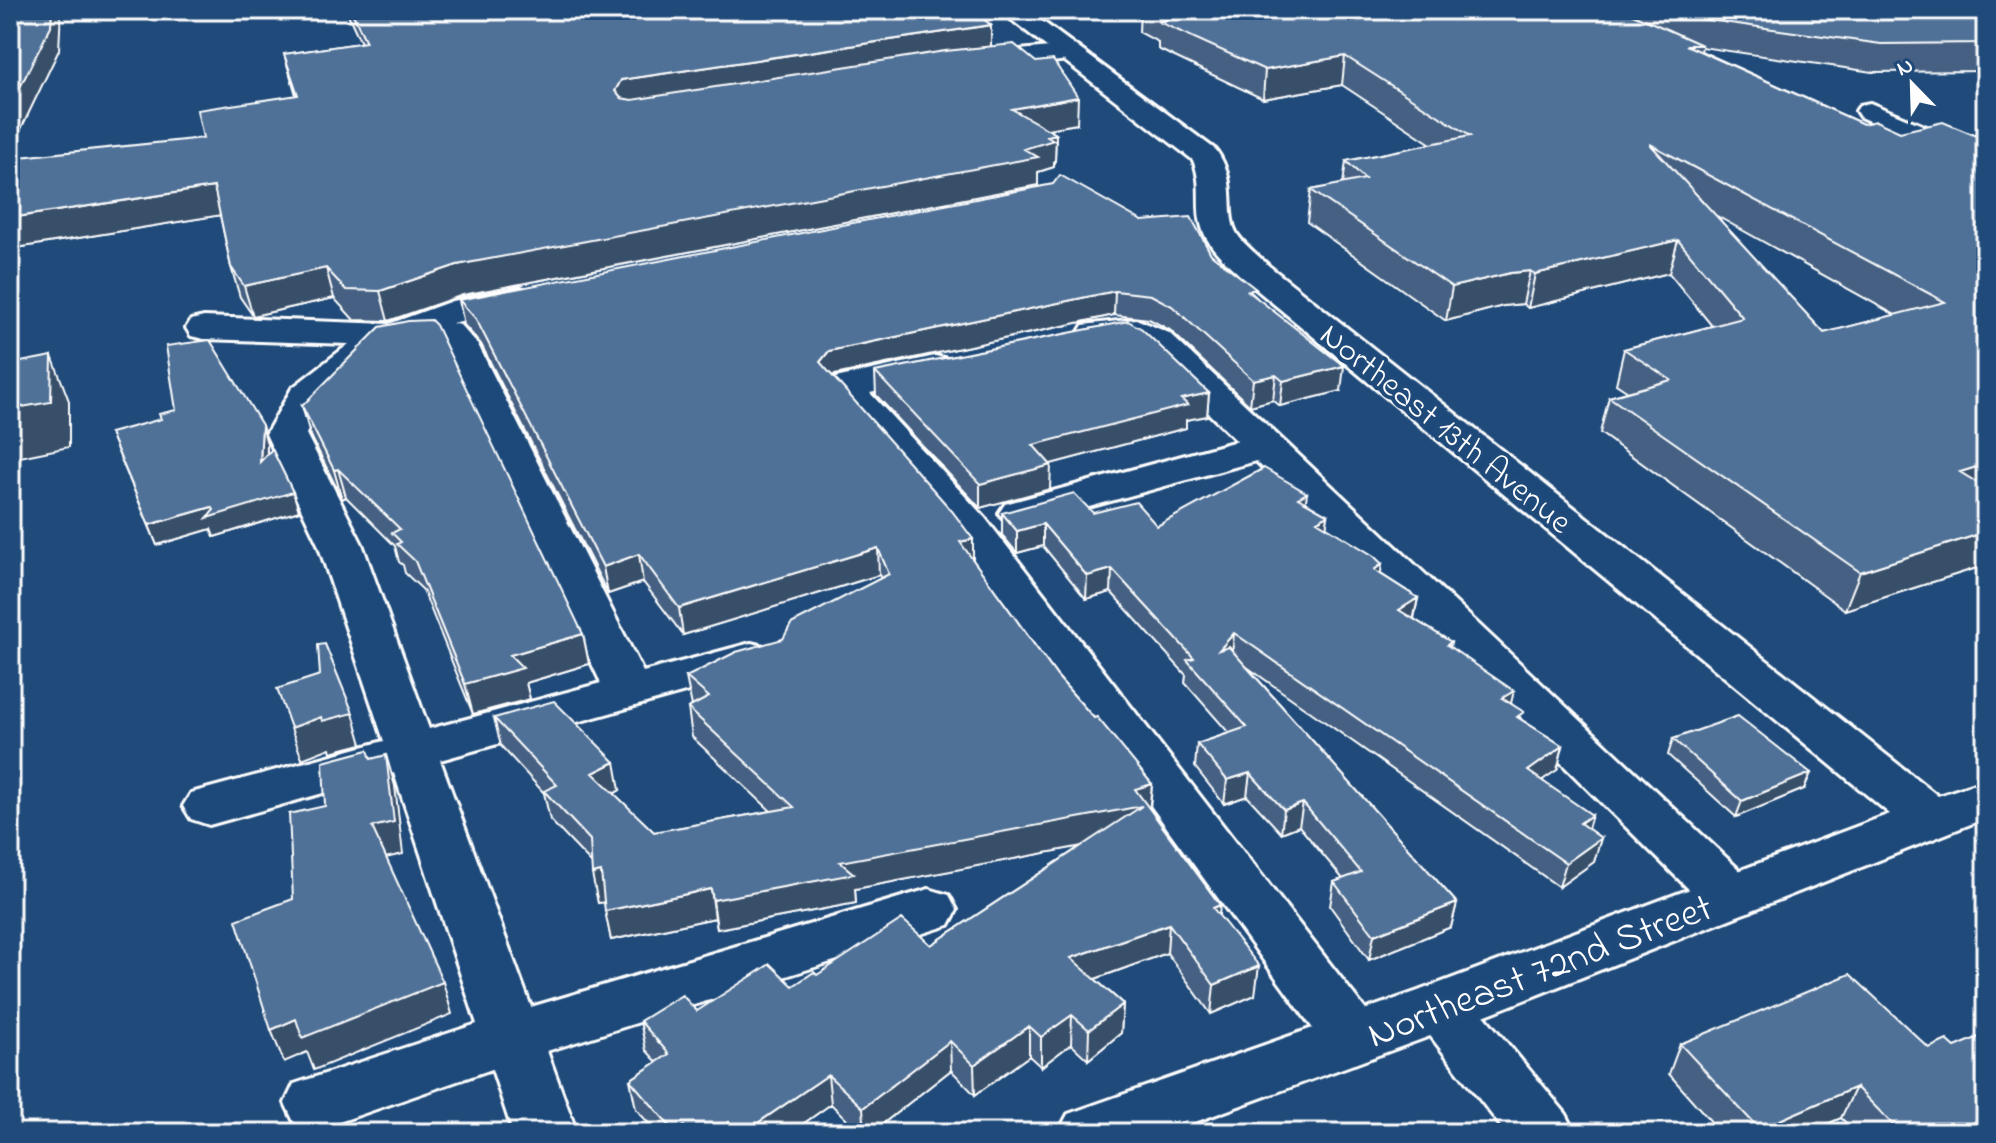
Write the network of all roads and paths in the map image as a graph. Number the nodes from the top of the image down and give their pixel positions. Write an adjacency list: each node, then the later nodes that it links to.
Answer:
1 (1011, 10): 2 (street, Northeast 13th Avenue)
2 (1070, 53): 3 (street); 18 (street, Northeast 13th Avenue)
3 (945, 65)
4 (1870, 111): 5 (street)
5 (1986, 163)
6 (555, 291): 8 (street)
7 (204, 328): 8 (street)
8 (396, 335): 14 (street); 15 (street)
9 (1054, 342): 11 (street)
10 (979, 358): 12 (street)
11 (1265, 446): 12 (street); 19 (street)
12 (970, 527): 23 (street)
13 (768, 653): 14 (street)
14 (629, 691): 15 (street)
15 (412, 751): 17 (street); 22 (street)
16 (1986, 798): 18 (street, Northeast 72nd Street)
17 (209, 806)
18 (1931, 819): 19 (street, Northeast 72nd Street)
19 (1731, 896): 21 (street, Northeast 72nd Street)
20 (929, 910): 22 (street)
21 (1442, 1007): 23 (street, Northeast 72nd Street); 27 (street)
22 (512, 1037): 24 (street); 25 (street)
23 (1354, 1039): 26 (street, Northeast 72nd Street)
24 (316, 1103)
25 (545, 1133)
26 (1090, 1133)
27 (1544, 1133)

